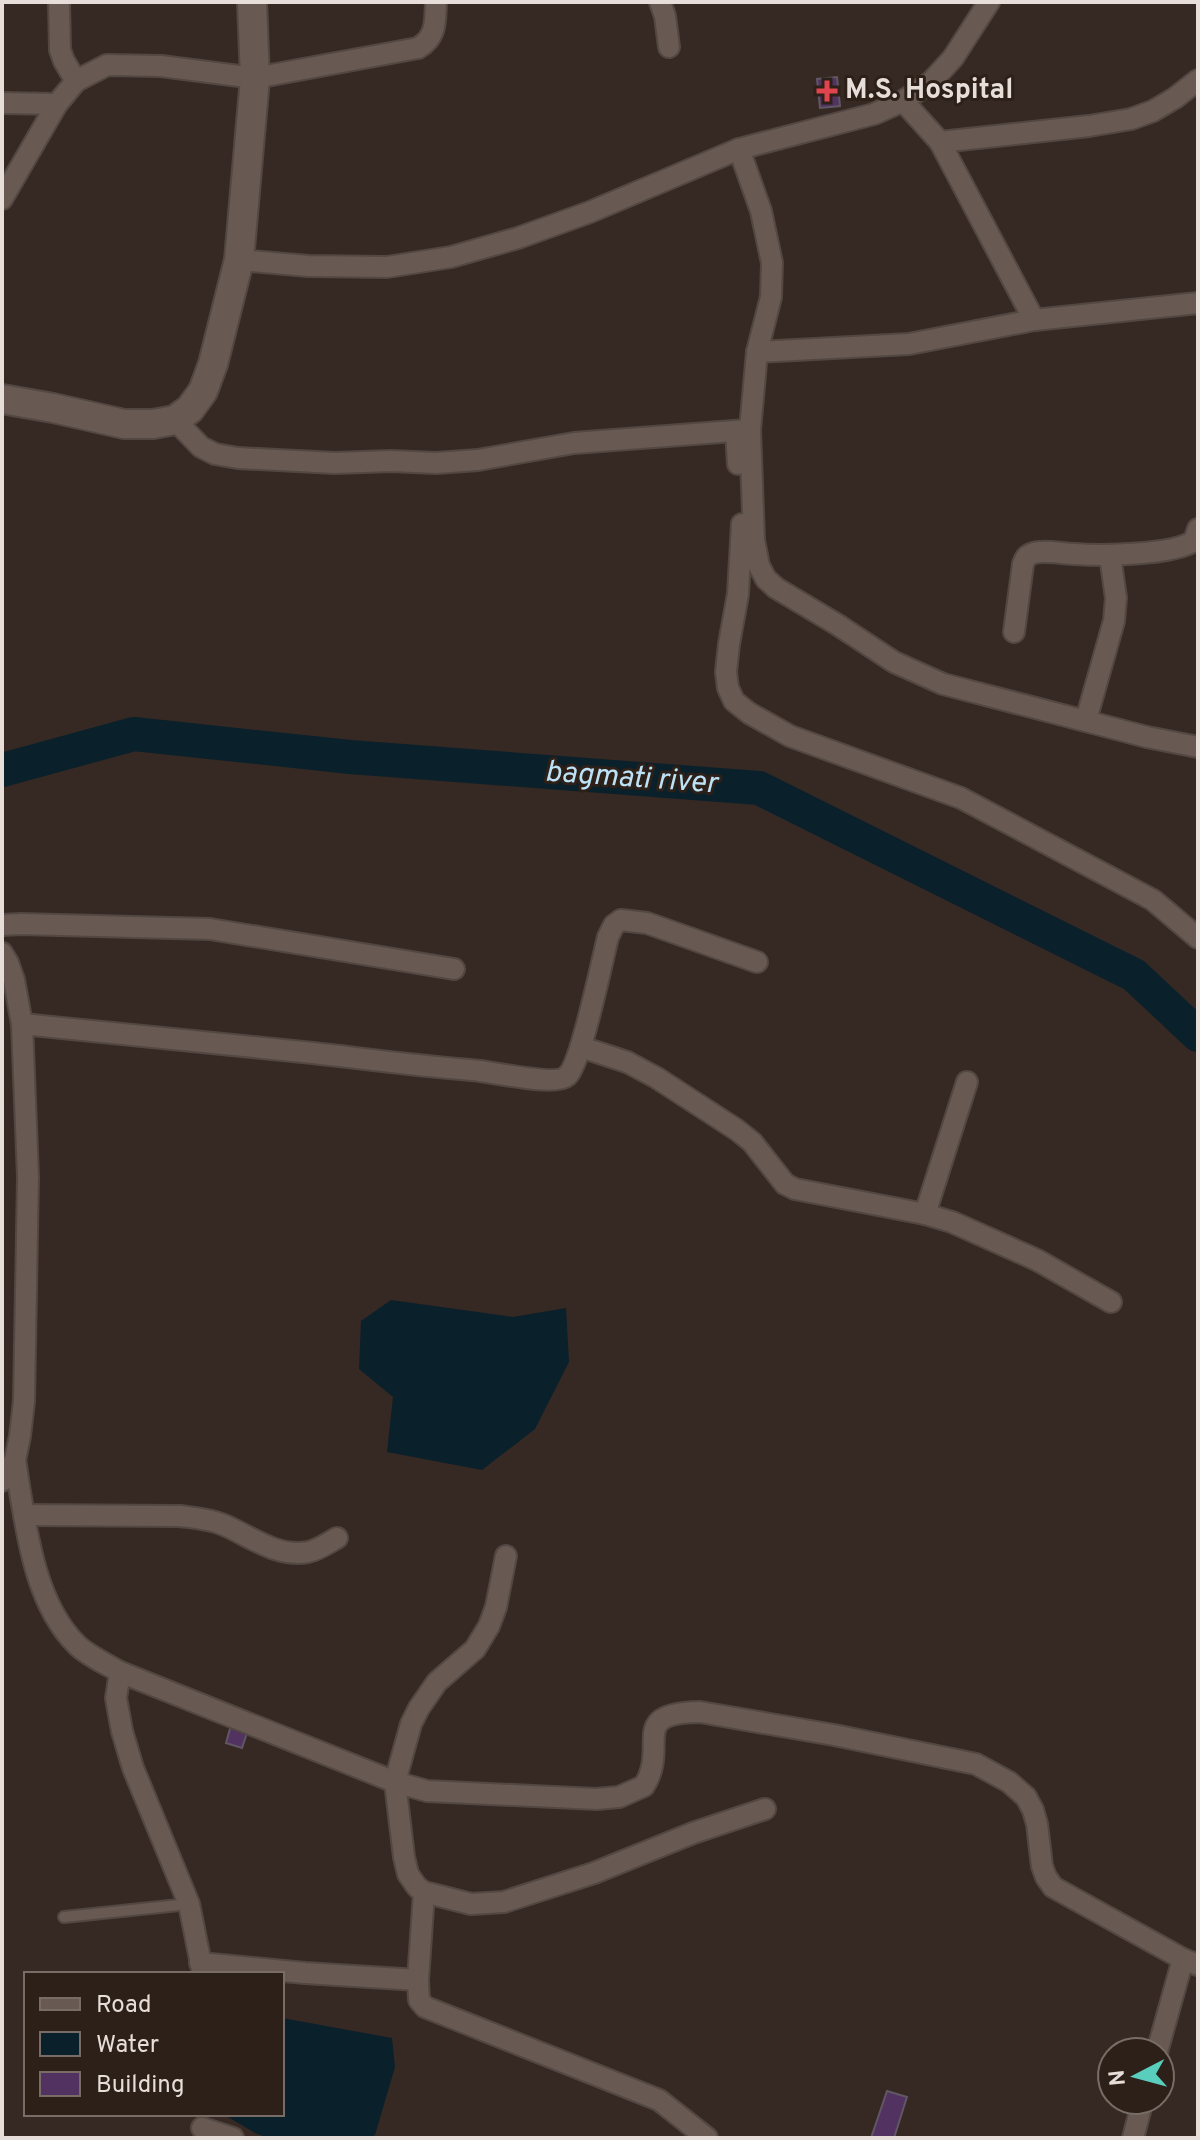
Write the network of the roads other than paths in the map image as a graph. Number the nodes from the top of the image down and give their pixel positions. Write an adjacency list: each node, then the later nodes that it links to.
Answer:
1 (59, 2): 9 (street)
2 (252, 2): 7 (street)
3 (436, 2): 7 (street)
4 (660, 2): 6 (street)
5 (984, 3): 10 (street)
6 (669, 47)
7 (255, 78): 9 (street); 16 (street)
8 (1198, 80): 13 (street)
9 (76, 81): 12 (street)
10 (903, 101): 13 (street); 14 (street)
11 (2, 103): 12 (street)
12 (57, 104): 15 (street)
13 (940, 142): 18 (street)
14 (739, 149): 16 (street); 19 (street)
15 (2, 199)
16 (239, 260): 21 (street)
17 (1198, 303): 18 (street)
18 (1034, 320): 19 (street)
19 (757, 352): 22 (street)
20 (2, 399): 21 (street)
21 (175, 420): 22 (street)
22 (743, 430): 26 (street); 29 (street)
23 (1198, 529): 24 (street)
24 (1110, 556): 25 (street); 26 (street)
25 (1014, 632)
26 (1086, 720): 27 (street)
27 (1198, 747)
28 (2, 925): 32 (street)
29 (1198, 938)
30 (2, 953): 33 (street)
31 (757, 962): 34 (street)
32 (454, 969)
33 (22, 1024): 34 (street); 38 (street)
34 (581, 1047): 36 (street)
35 (967, 1082): 36 (street)
36 (925, 1214): 37 (street)
37 (1111, 1302)
38 (11, 1448): 39 (street); 40 (street)
39 (2, 1481)
40 (24, 1515): 41 (street); 43 (street)
41 (337, 1538)
42 (506, 1556): 44 (street)
43 (120, 1672): 44 (street); 47 (street)
44 (395, 1782): 46 (street); 49 (street)
45 (765, 1809): 46 (street)
46 (424, 1892): 51 (street)
47 (189, 1904): 48 (lane); 50 (street)
48 (64, 1917)
49 (1190, 1962): 52 (street)
50 (201, 1968): 51 (street)
51 (418, 1980): 56 (street)
52 (1163, 2036)
53 (1139, 2116): 57 (street)
54 (202, 2127): 55 (street)
55 (233, 2138)
56 (707, 2138)
57 (1133, 2138)

